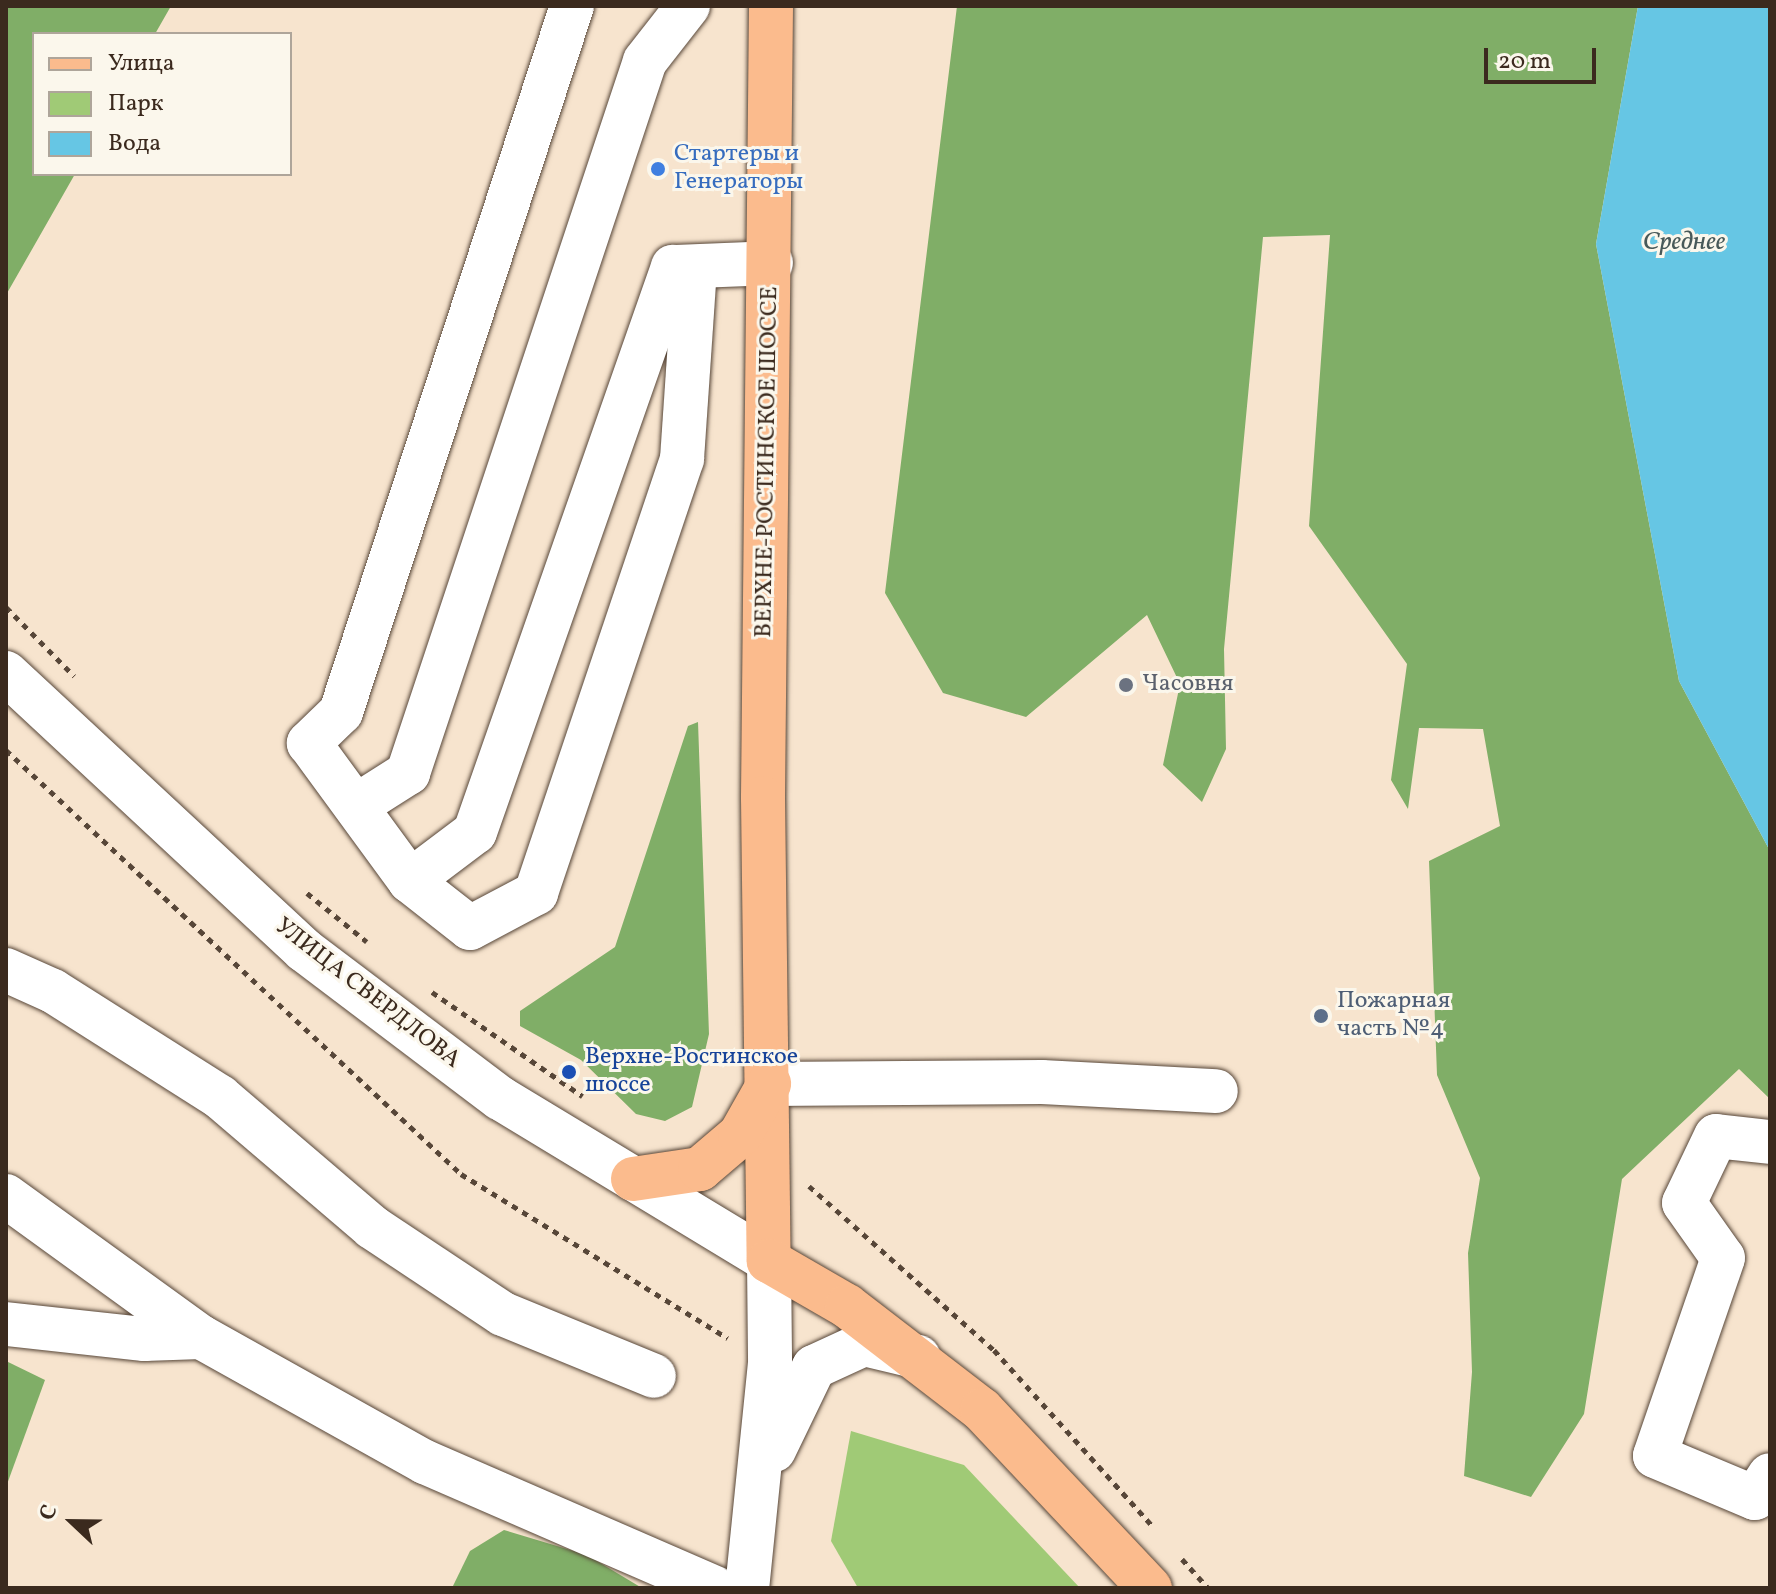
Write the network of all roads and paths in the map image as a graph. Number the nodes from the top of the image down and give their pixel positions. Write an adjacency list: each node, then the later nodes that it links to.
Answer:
1 (572, 6): 10 (street)
2 (688, 6): 10 (street)
3 (771, 6): 4 (main road, ВЕРХНЕ-РОСТИНСКОЕ ШОССЕ)
4 (771, 263): 5 (street); 16 (main road, ВЕРХНЕ-РОСТИНСКОЕ ШОССЕ)
5 (695, 267): 11 (street); 11 (street)
6 (6, 607): 8 (path)
7 (6, 673): 20 (street, УЛИЦА СВЕРДЛОВА)
8 (83, 685)
9 (6, 750): 26 (path)
10 (356, 806): 11 (street)
11 (410, 881)
12 (296, 883): 13 (path)
13 (374, 948)
14 (6, 970): 27 (street)
15 (419, 983): 18 (path)
16 (769, 1084): 17 (street); 20 (main road); 22 (main road, ВЕРХНЕ-РОСТИНСКОЕ ШОССЕ)
17 (1216, 1091)
18 (596, 1106)
19 (1770, 1142): 28 (street)
20 (633, 1179): 22 (street, УЛИЦА СВЕРДЛОВА)
21 (6, 1196): 24 (street)
22 (769, 1261): 25 (main road); 26 (street, ВЕРХНЕ-РОСТИНСКОЕ ШОССЕ)
23 (6, 1324): 24 (street)
24 (201, 1337): 30 (street)
25 (918, 1357): 29 (street); 32 (main road)
26 (770, 1363): 29 (street, ВЕРХНЕ-РОСТИНСКОЕ ШОССЕ)
27 (654, 1376)
28 (1770, 1475)
29 (761, 1490): 31 (street, ВЕРХНЕ-РОСТИНСКОЕ ШОССЕ)
30 (715, 1588)
31 (747, 1588)
32 (1150, 1588)

